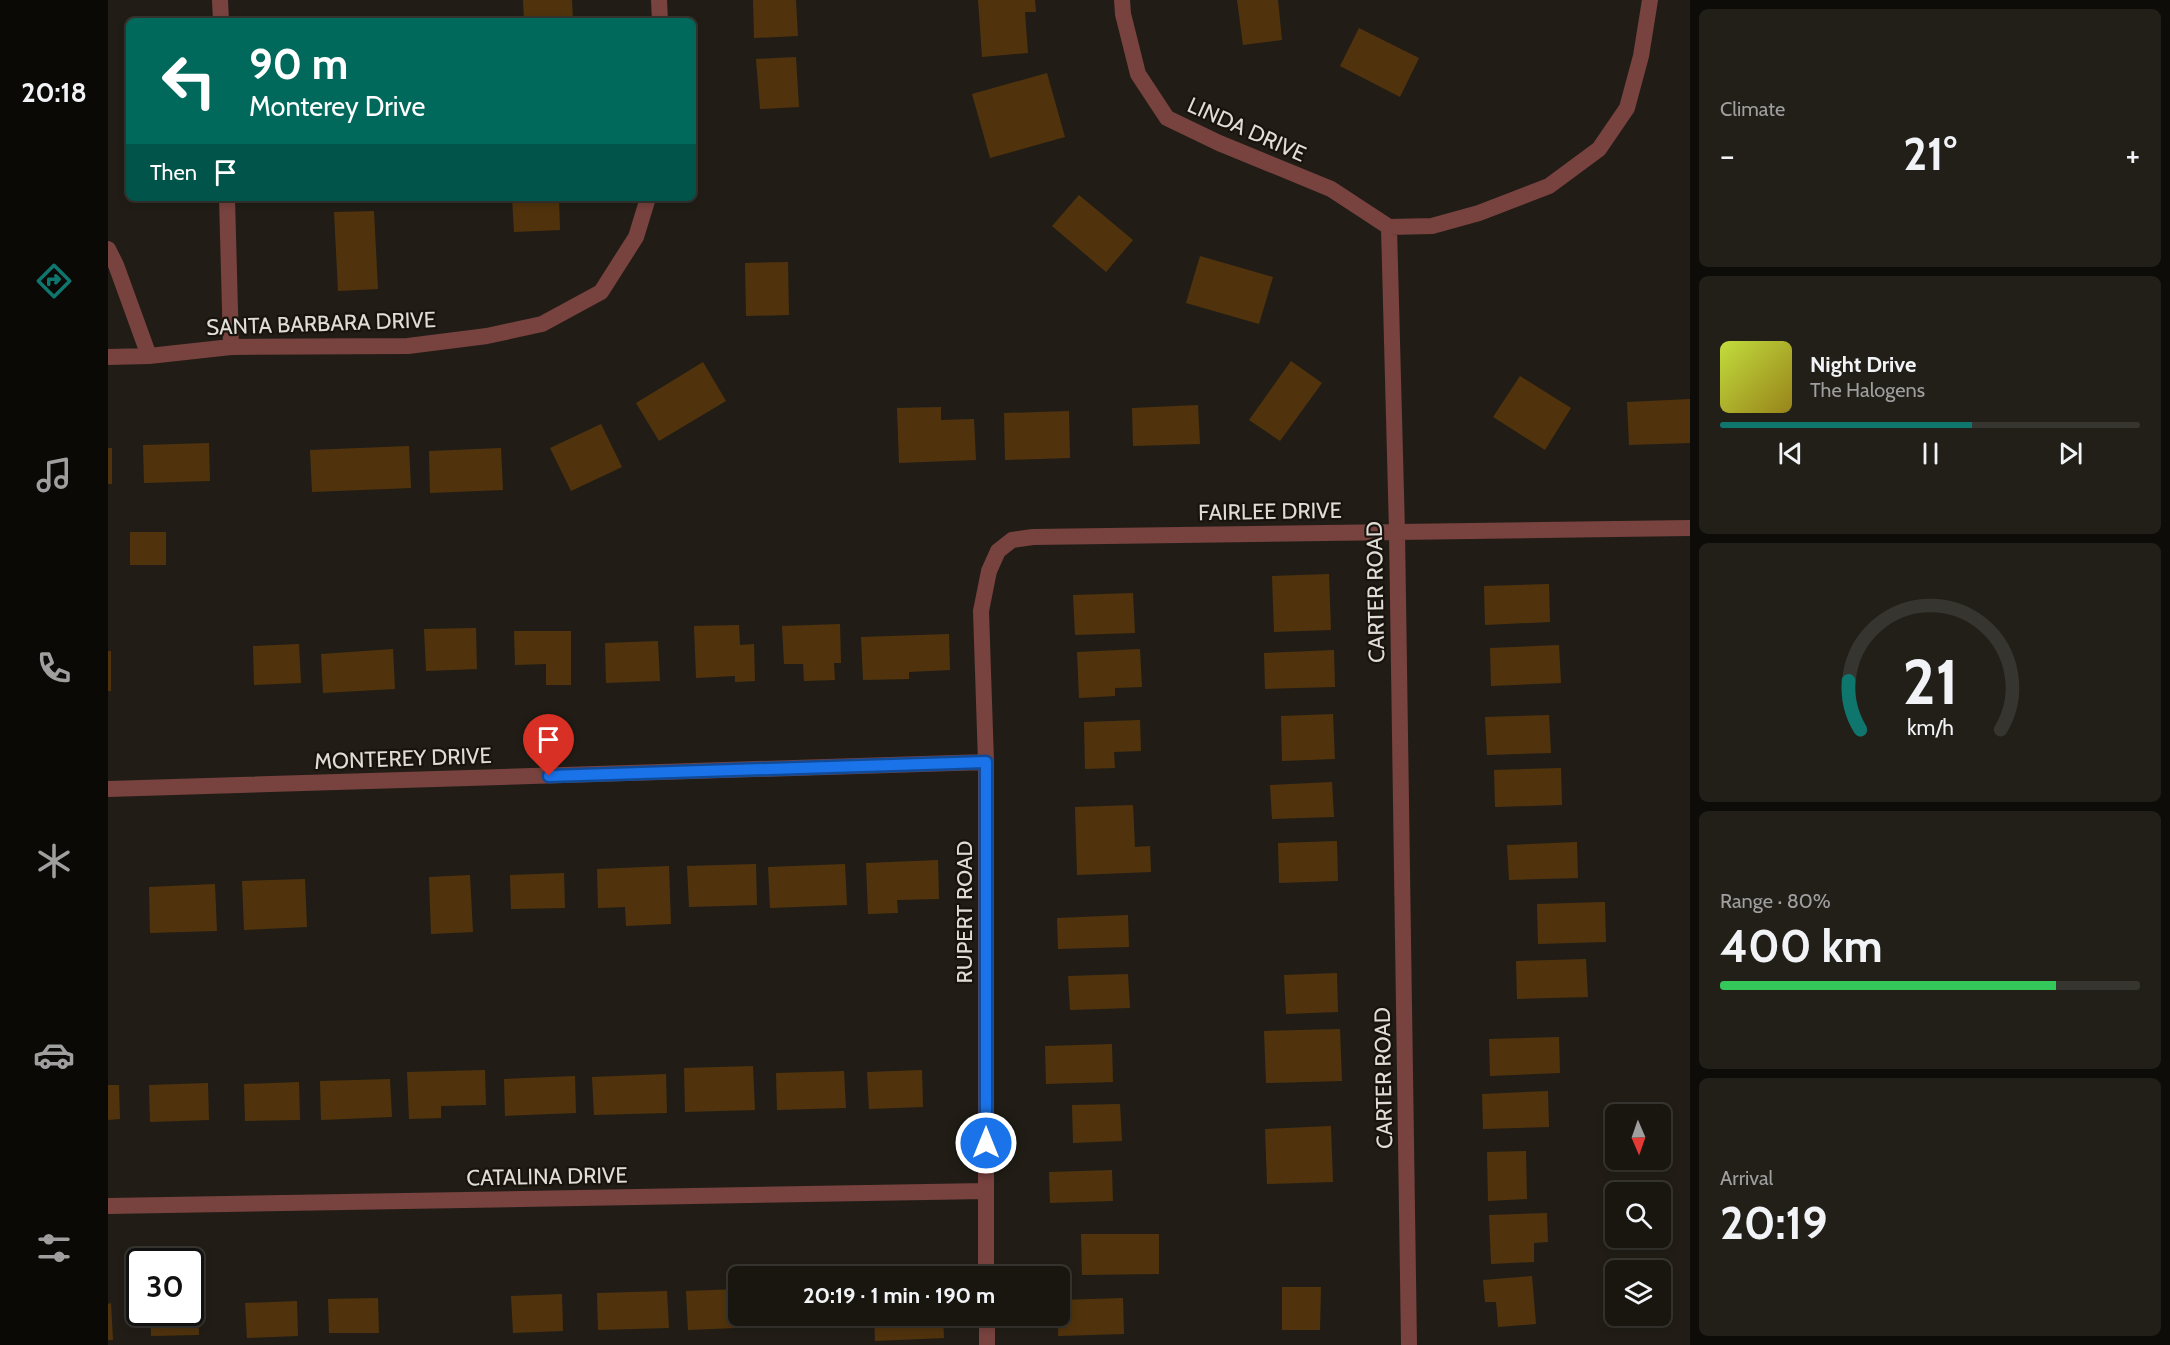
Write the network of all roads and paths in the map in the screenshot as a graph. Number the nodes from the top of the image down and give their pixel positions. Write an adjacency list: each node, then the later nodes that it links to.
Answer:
1 (220, 0): 5 (street)
2 (659, 0): 6 (street)
3 (1122, 0): 9 (street, LINDA DRIVE)
4 (1650, 0): 9 (street)
5 (221, 18)
6 (660, 18)
7 (227, 201): 11 (street)
8 (647, 201): 11 (street, SANTA BARBARA DRIVE)
9 (1389, 227): 15 (street, CARTER ROAD)
10 (108, 249): 12 (street)
11 (231, 347): 12 (street, SANTA BARBARA DRIVE)
12 (149, 356): 13 (street, SANTA BARBARA DRIVE)
13 (108, 357)
14 (1690, 528): 15 (street, FAIRLEE DRIVE)
15 (1397, 531): 16 (street, FAIRLEE DRIVE); 24 (street, CARTER ROAD)
16 (998, 551): 17 (street, RUPERT ROAD)
17 (986, 762): 18 (street, MONTEREY DRIVE); 19 (street, RUPERT ROAD)
18 (108, 789)
19 (986, 1191): 20 (street, CATALINA DRIVE); 21 (street, RUPERT ROAD)
20 (108, 1206)
21 (986, 1266)
22 (987, 1326): 23 (street)
23 (987, 1345)
24 (1409, 1345)

